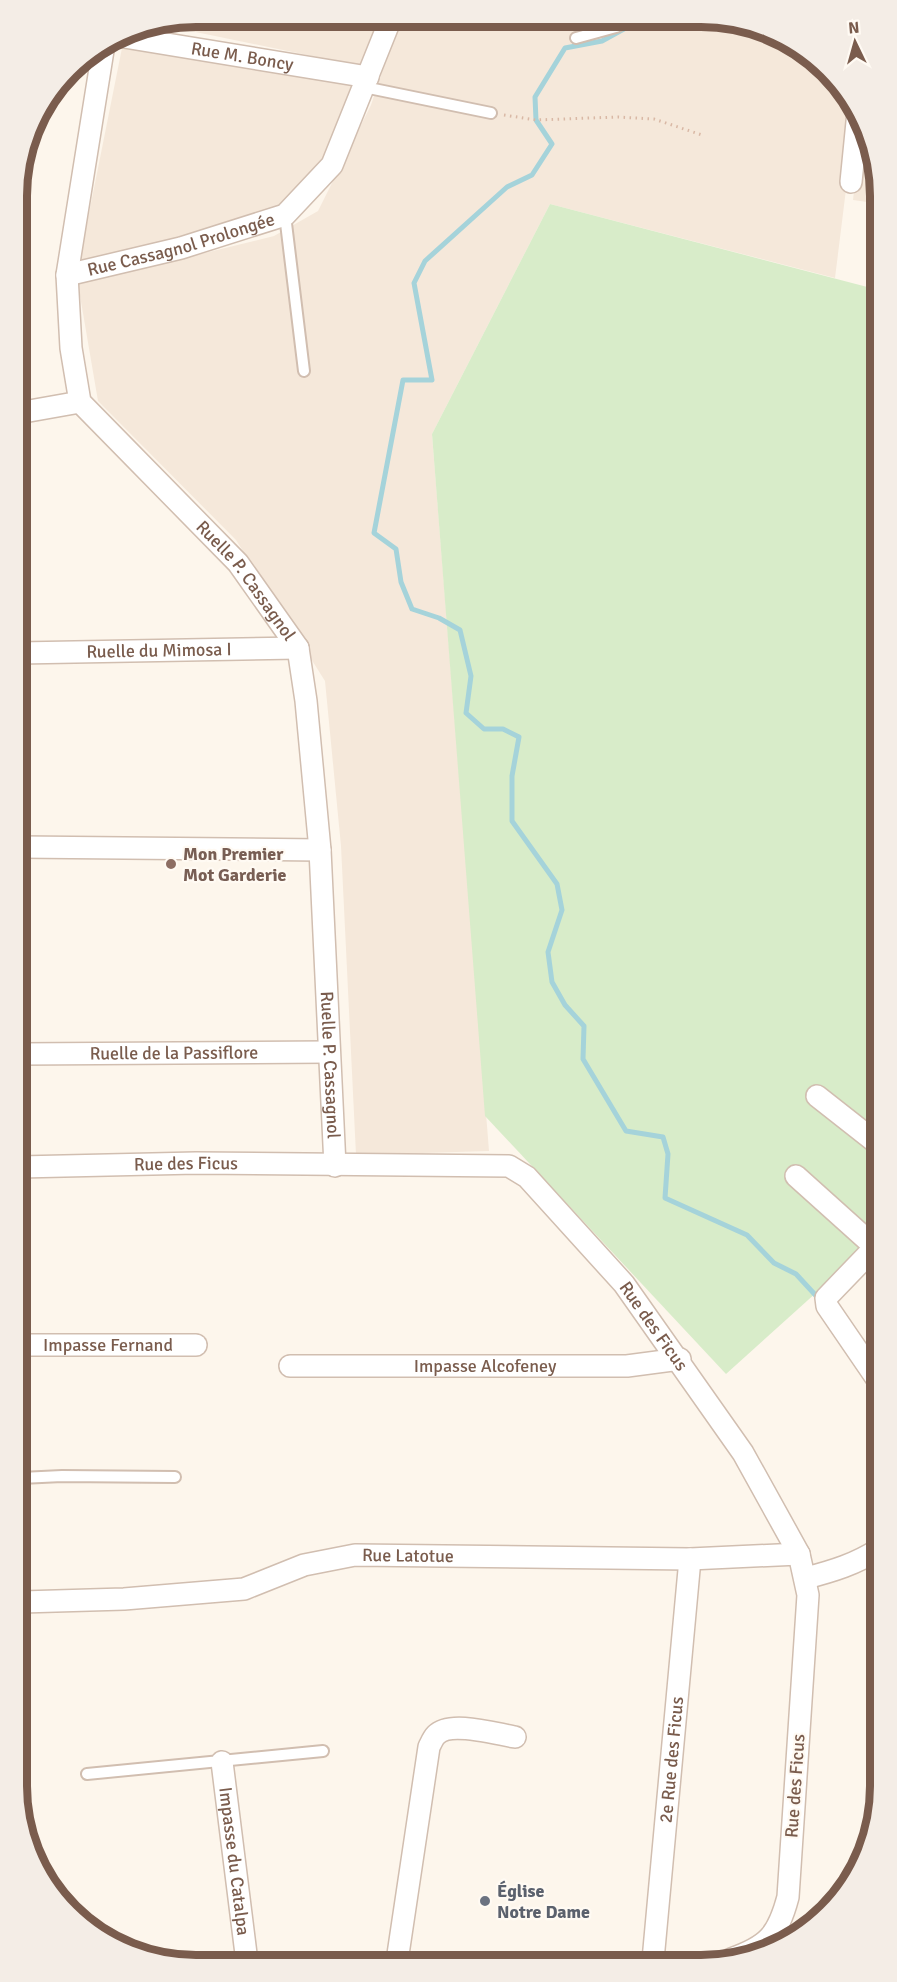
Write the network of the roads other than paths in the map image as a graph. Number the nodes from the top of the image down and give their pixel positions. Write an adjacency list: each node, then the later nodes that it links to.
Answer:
1 (388, 27): 6 (street, Rue Cassagnol Prolongée)
2 (616, 27): 3 (lane)
3 (576, 38)
4 (134, 39): 6 (street, Rue M. Boncy)
5 (103, 54): 11 (street)
6 (366, 82): 7 (lane); 10 (street, Rue Cassagnol Prolongée)
7 (491, 113)
8 (856, 129): 9 (street)
9 (850, 182)
10 (285, 215): 11 (street, Rue Cassagnol Prolongée); 12 (lane)
11 (67, 275): 13 (street)
12 (304, 371)
13 (80, 402): 14 (street); 15 (street, Ruelle P. Cassagnol)
14 (27, 411)
15 (298, 648): 16 (street, Ruelle du Mimosa I); 18 (street, Ruelle P. Cassagnol)
16 (27, 653)
17 (27, 847): 18 (street)
18 (320, 850): 19 (street, Ruelle P. Cassagnol)
19 (329, 1052): 20 (street, Ruelle de la Passiflore); 23 (street, Ruelle P. Cassagnol)
20 (27, 1054)
21 (817, 1096): 22 (street)
22 (870, 1138)
23 (335, 1166): 24 (street, Rue des Ficus); 30 (street, Rue des Ficus)
24 (27, 1167)
25 (796, 1176): 26 (street)
26 (870, 1240)
27 (870, 1253): 32 (street)
28 (27, 1345): 29 (street, Impasse Fernand)
29 (196, 1345)
30 (680, 1359): 31 (street, Impasse Alcofeney); 35 (street, Rue des Ficus)
31 (290, 1366)
32 (870, 1369)
33 (175, 1477): 34 (lane)
34 (27, 1478)
35 (799, 1554): 37 (street, Rue Latotue); 38 (street, Rue des Ficus)
36 (870, 1555): 38 (street)
37 (690, 1559): 39 (street, Rue Latotue); 47 (street, 2e Rue des Ficus)
38 (806, 1578): 44 (street, Rue des Ficus)
39 (27, 1602)
40 (515, 1737): 46 (street)
41 (323, 1751): 42 (lane)
42 (222, 1762): 43 (lane); 45 (street, Impasse du Catalpa)
43 (87, 1774)
44 (765, 1942)
45 (246, 1955)
46 (398, 1955)
47 (653, 1955)

